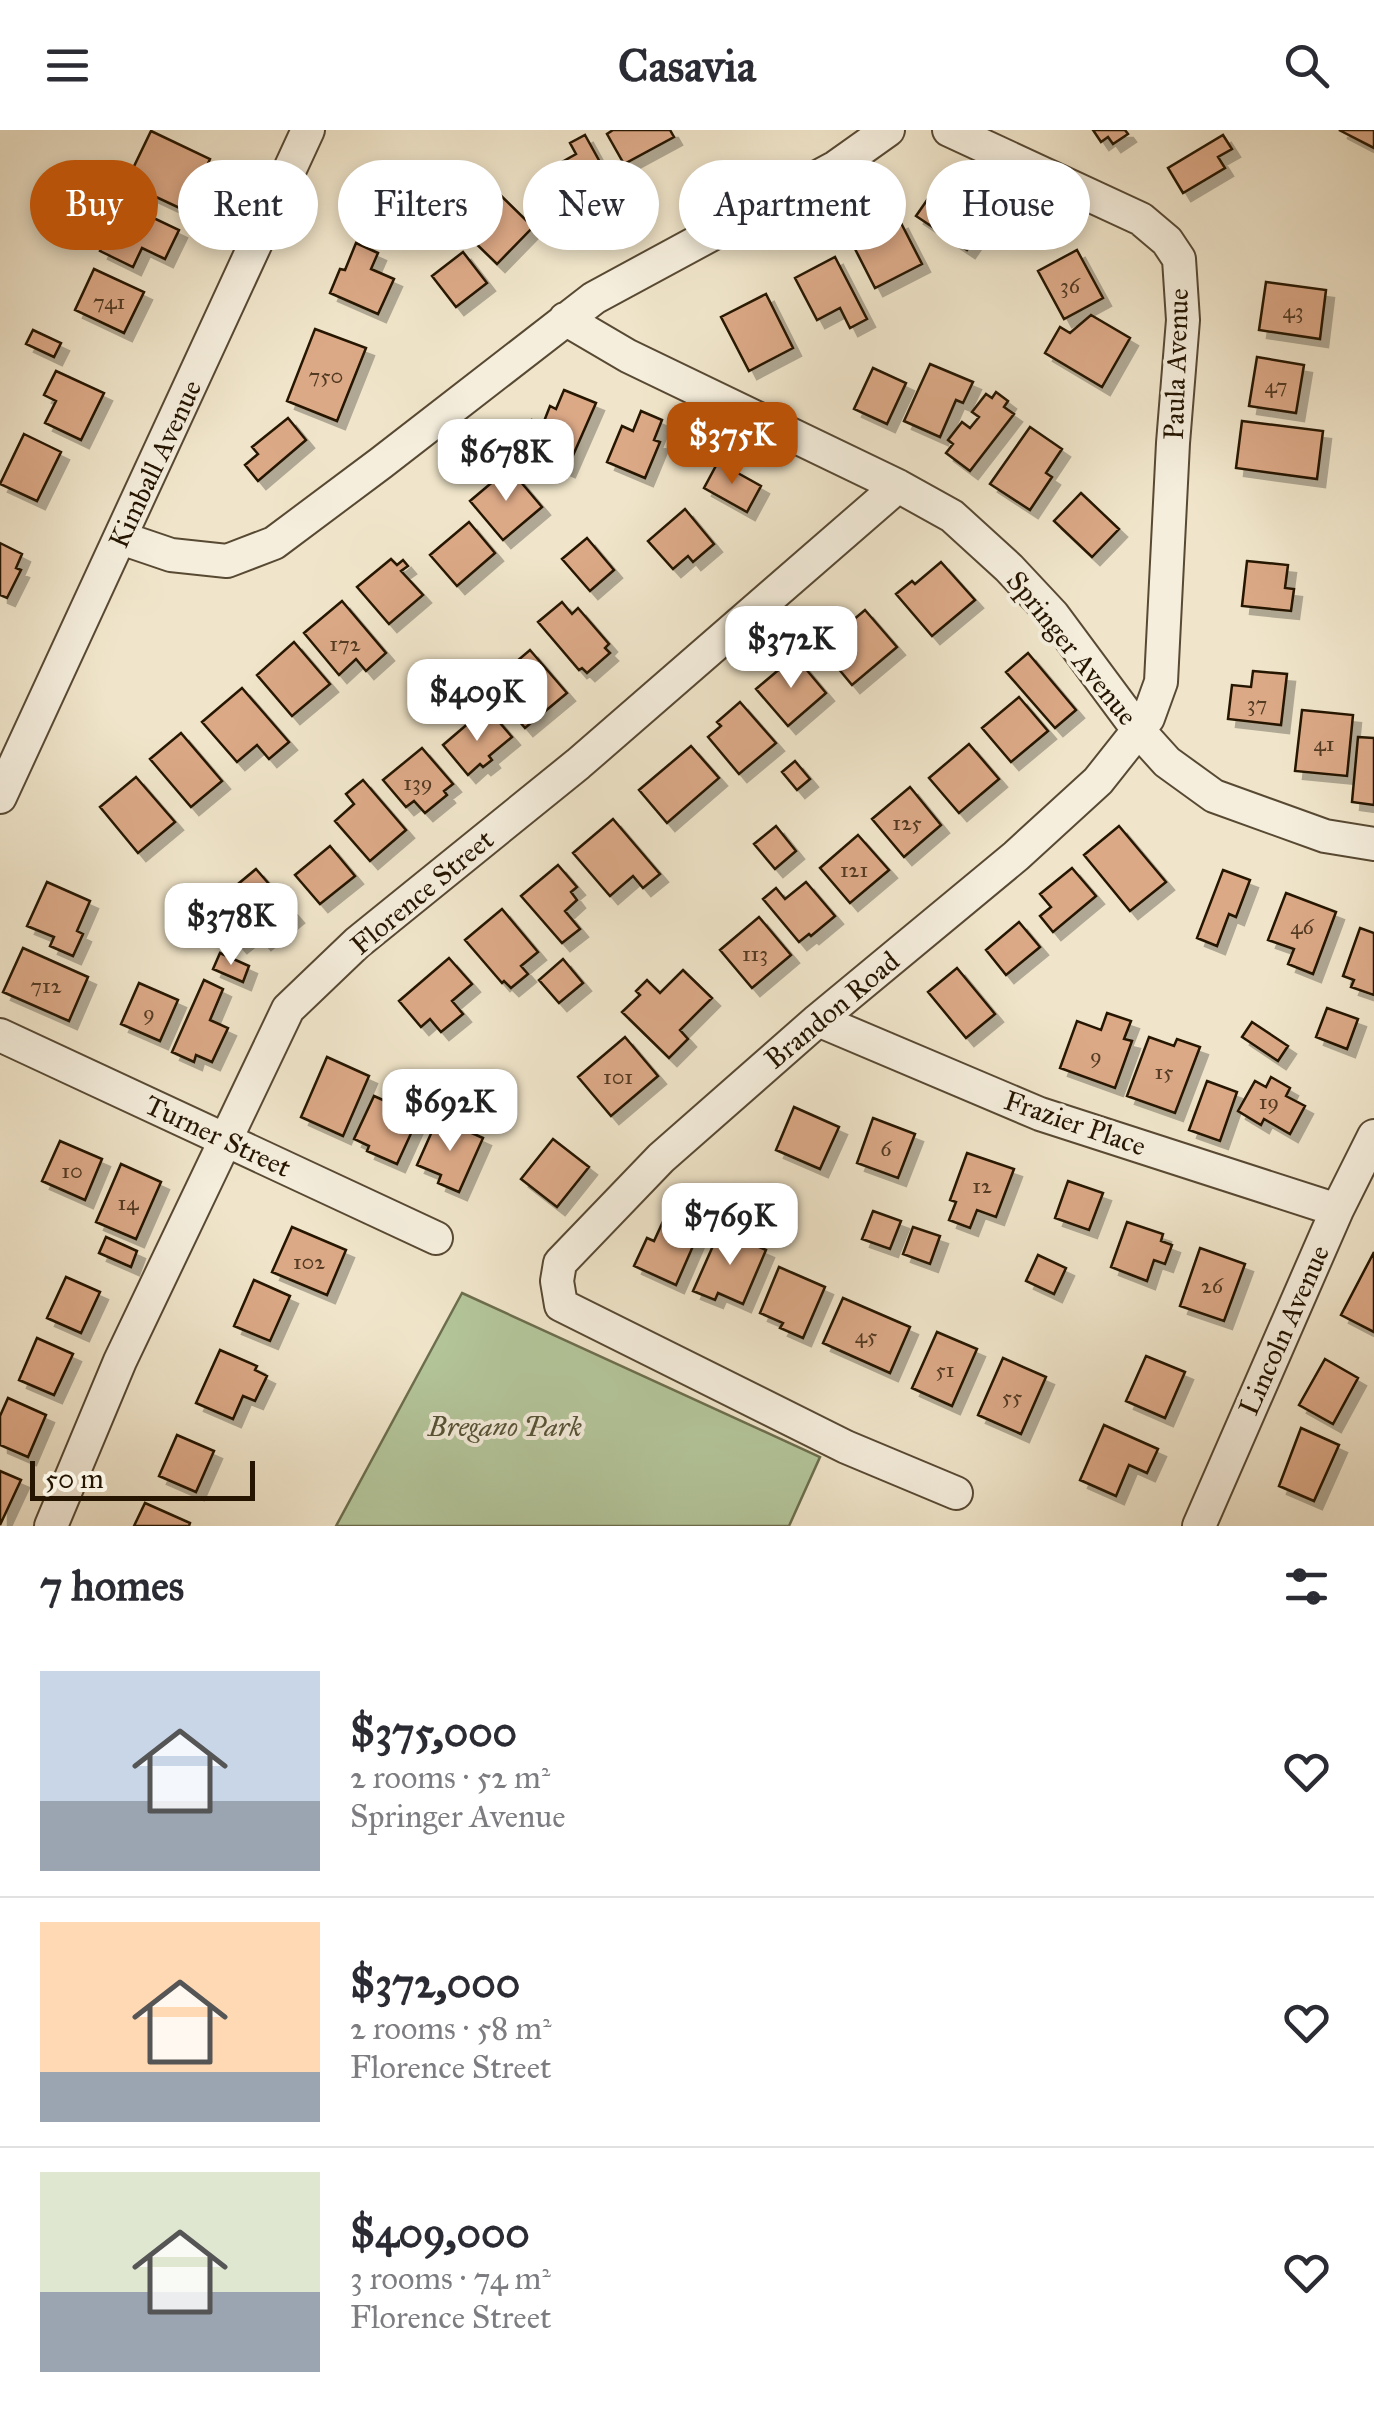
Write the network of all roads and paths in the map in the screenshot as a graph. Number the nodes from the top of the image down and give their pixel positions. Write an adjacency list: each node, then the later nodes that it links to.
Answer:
1 (308, 130): 6 (street, Kimball Avenue)
2 (888, 130): 4 (street)
3 (948, 130): 7 (street, Paula Avenue)
4 (565, 319): 5 (street, Springer Avenue); 6 (street)
5 (898, 486): 7 (street, Springer Avenue); 13 (street, Florence Street)
6 (121, 538): 8 (street, Kimball Avenue)
7 (1139, 731): 9 (street, Springer Avenue); 10 (street, Brandon Road)
8 (0, 797)
9 (1374, 844)
10 (818, 1020): 14 (street, Frazier Place); 16 (street, Brandon Road)
11 (0, 1036): 13 (street, Turner Street)
12 (1374, 1136): 14 (street, Lincoln Avenue)
13 (226, 1140): 15 (street, Turner Street); 17 (street, Florence Street)
14 (1337, 1210): 18 (street, Lincoln Avenue)
15 (436, 1238)
16 (956, 1493)
17 (51, 1526)
18 (1199, 1526)

